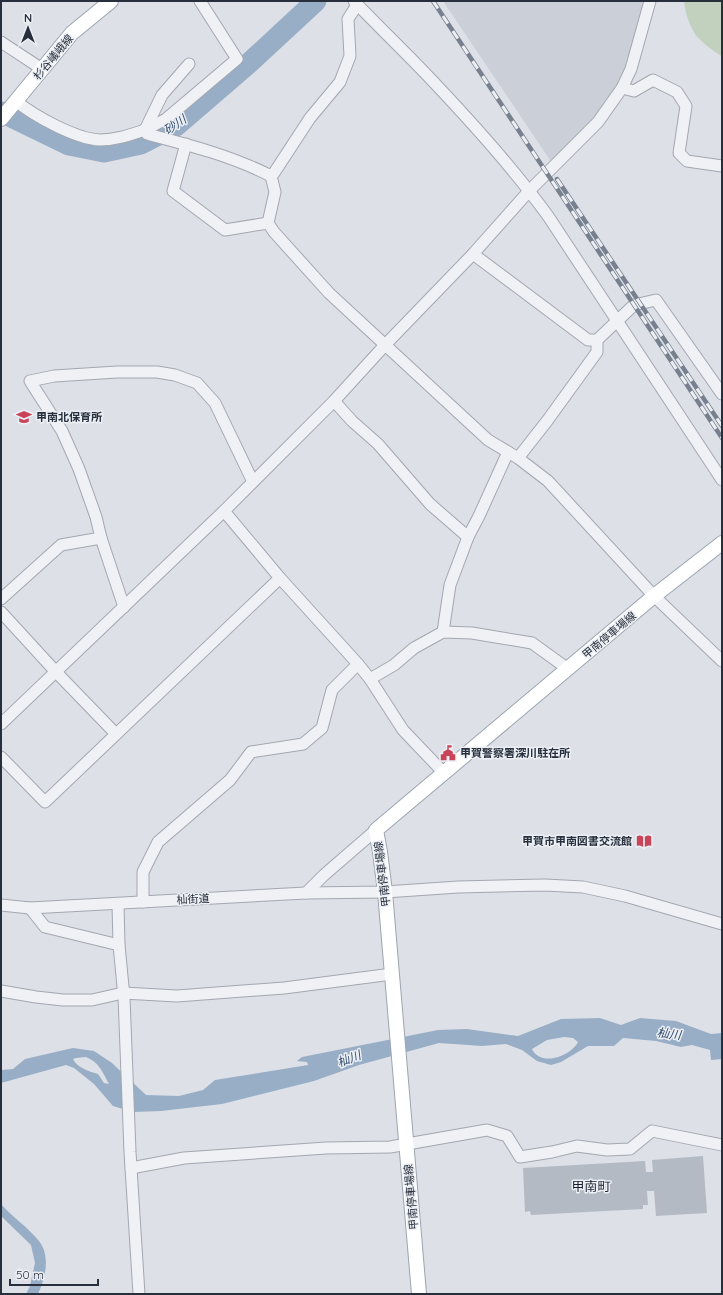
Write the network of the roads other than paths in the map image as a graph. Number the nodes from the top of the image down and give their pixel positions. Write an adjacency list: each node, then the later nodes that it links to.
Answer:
1 (111, 1): 7 (main road, 杉谷嶬峨線)
2 (200, 1): 11 (street)
3 (650, 1): 8 (street)
4 (355, 3): 14 (street); 15 (street)
5 (1, 42): 7 (street)
6 (189, 64): 11 (street)
7 (42, 69): 9 (main road, 杉谷嶬峨線)
8 (622, 88): 13 (street); 15 (street)
9 (13, 104): 10 (main road, 杉谷嶬峨線); 11 (street)
10 (1, 119)
11 (146, 132): 12 (street)
12 (186, 144): 14 (street); 16 (street)
13 (722, 166)
14 (271, 176): 16 (street)
15 (529, 190): 17 (street); 18 (street)
16 (268, 222): 20 (street)
17 (473, 254): 19 (street); 20 (street)
18 (617, 321): 19 (street); 21 (street); 24 (street)
19 (598, 340): 23 (street)
20 (385, 345): 22 (street); 23 (street)
21 (722, 394)
22 (334, 401): 25 (street); 27 (street)
23 (513, 455): 27 (street); 31 (street)
24 (722, 480)
25 (253, 482): 26 (street); 28 (street)
26 (224, 511): 30 (street); 33 (street)
27 (468, 537): 35 (street)
28 (101, 538): 32 (street); 33 (street)
29 (722, 543): 31 (main road, 甲南停車場線)
30 (280, 578): 37 (street); 42 (street)
31 (654, 596): 36 (street); 38 (main road, 甲南停車場線)
32 (1, 599)
33 (124, 607): 39 (street)
34 (1, 612): 39 (street)
35 (443, 632): 38 (street); 40 (street)
36 (722, 661)
37 (358, 664): 40 (street); 48 (street)
38 (568, 669): 44 (main road, 甲南停車場線)
39 (56, 672): 41 (street); 42 (street)
40 (370, 679): 44 (street)
41 (1, 724)
42 (116, 734): 43 (street)
43 (1, 758)
44 (444, 773): 45 (main road, 甲南停車場線)
45 (376, 830): 46 (main road, 甲南停車場線); 47 (street)
46 (385, 892): 47 (street, 杣街道); 52 (street, 杣街道); 54 (main road, 甲南停車場線)
47 (306, 893): 48 (street, 杣街道)
48 (143, 902): 49 (street, 杣街道)
49 (118, 904): 51 (street, 杣街道); 53 (street)
50 (1, 905): 51 (street, 杣街道)
51 (30, 908): 53 (street)
52 (722, 924)
53 (119, 945): 56 (street)
54 (392, 979): 56 (street); 57 (main road, 甲南停車場線)
55 (1, 991): 56 (street)
56 (123, 995): 59 (street)
57 (406, 1137): 58 (street); 59 (street); 61 (main road, 甲南停車場線)
58 (722, 1145)
59 (131, 1168): 60 (street)
60 (138, 1294)
61 (419, 1294)

